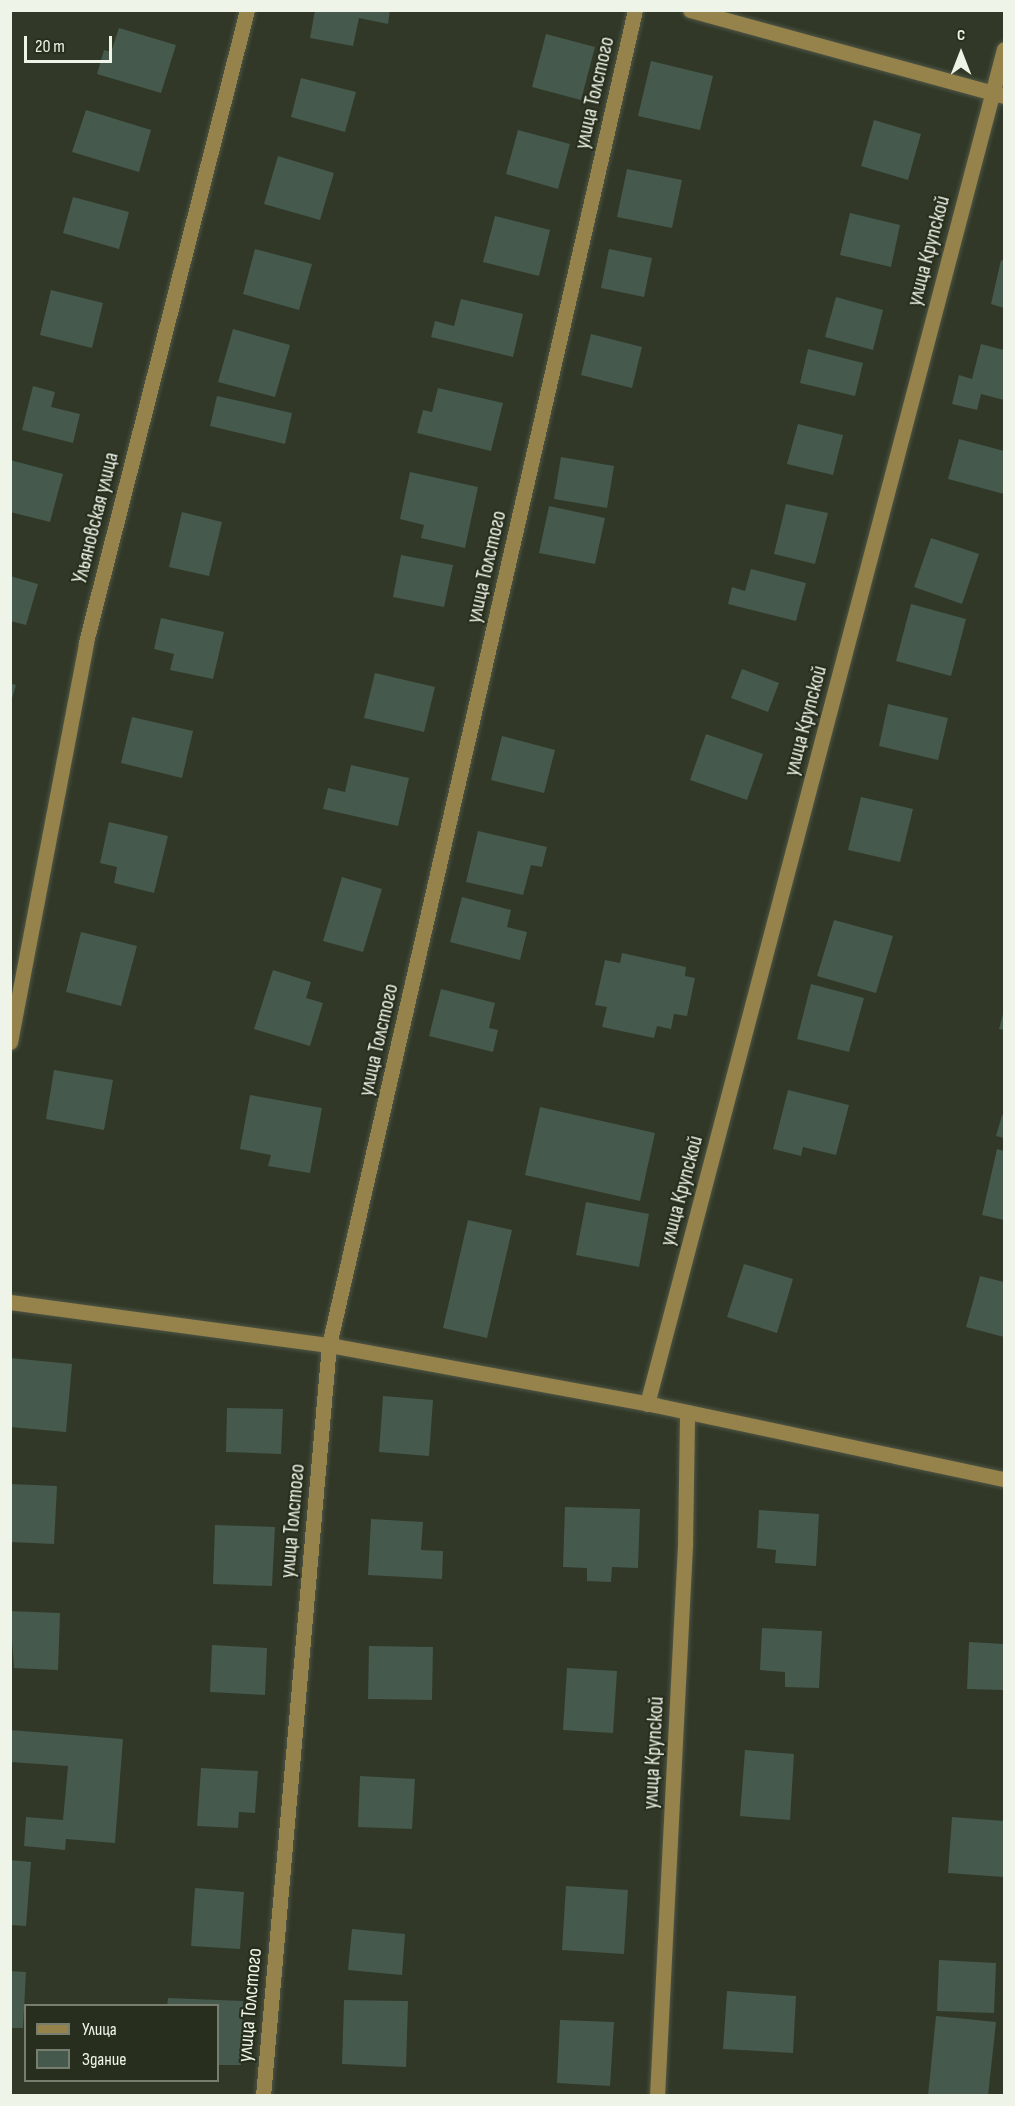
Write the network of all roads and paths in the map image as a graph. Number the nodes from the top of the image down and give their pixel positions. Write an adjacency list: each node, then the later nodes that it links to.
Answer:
1 (247, 10): 6 (street, Ульяновская улица)
2 (635, 10): 8 (street, улица Толстого)
3 (690, 10): 5 (street)
4 (1005, 49): 5 (street, улица Крупской)
5 (999, 94): 9 (street, улица Крупской)
6 (10, 1042)
7 (10, 1302): 8 (street)
8 (329, 1345): 9 (street); 12 (street, улица Толстого)
9 (647, 1404): 10 (street)
10 (687, 1413): 11 (street); 13 (street, улица Крупской)
11 (1005, 1479)
12 (263, 2096)
13 (657, 2096)

